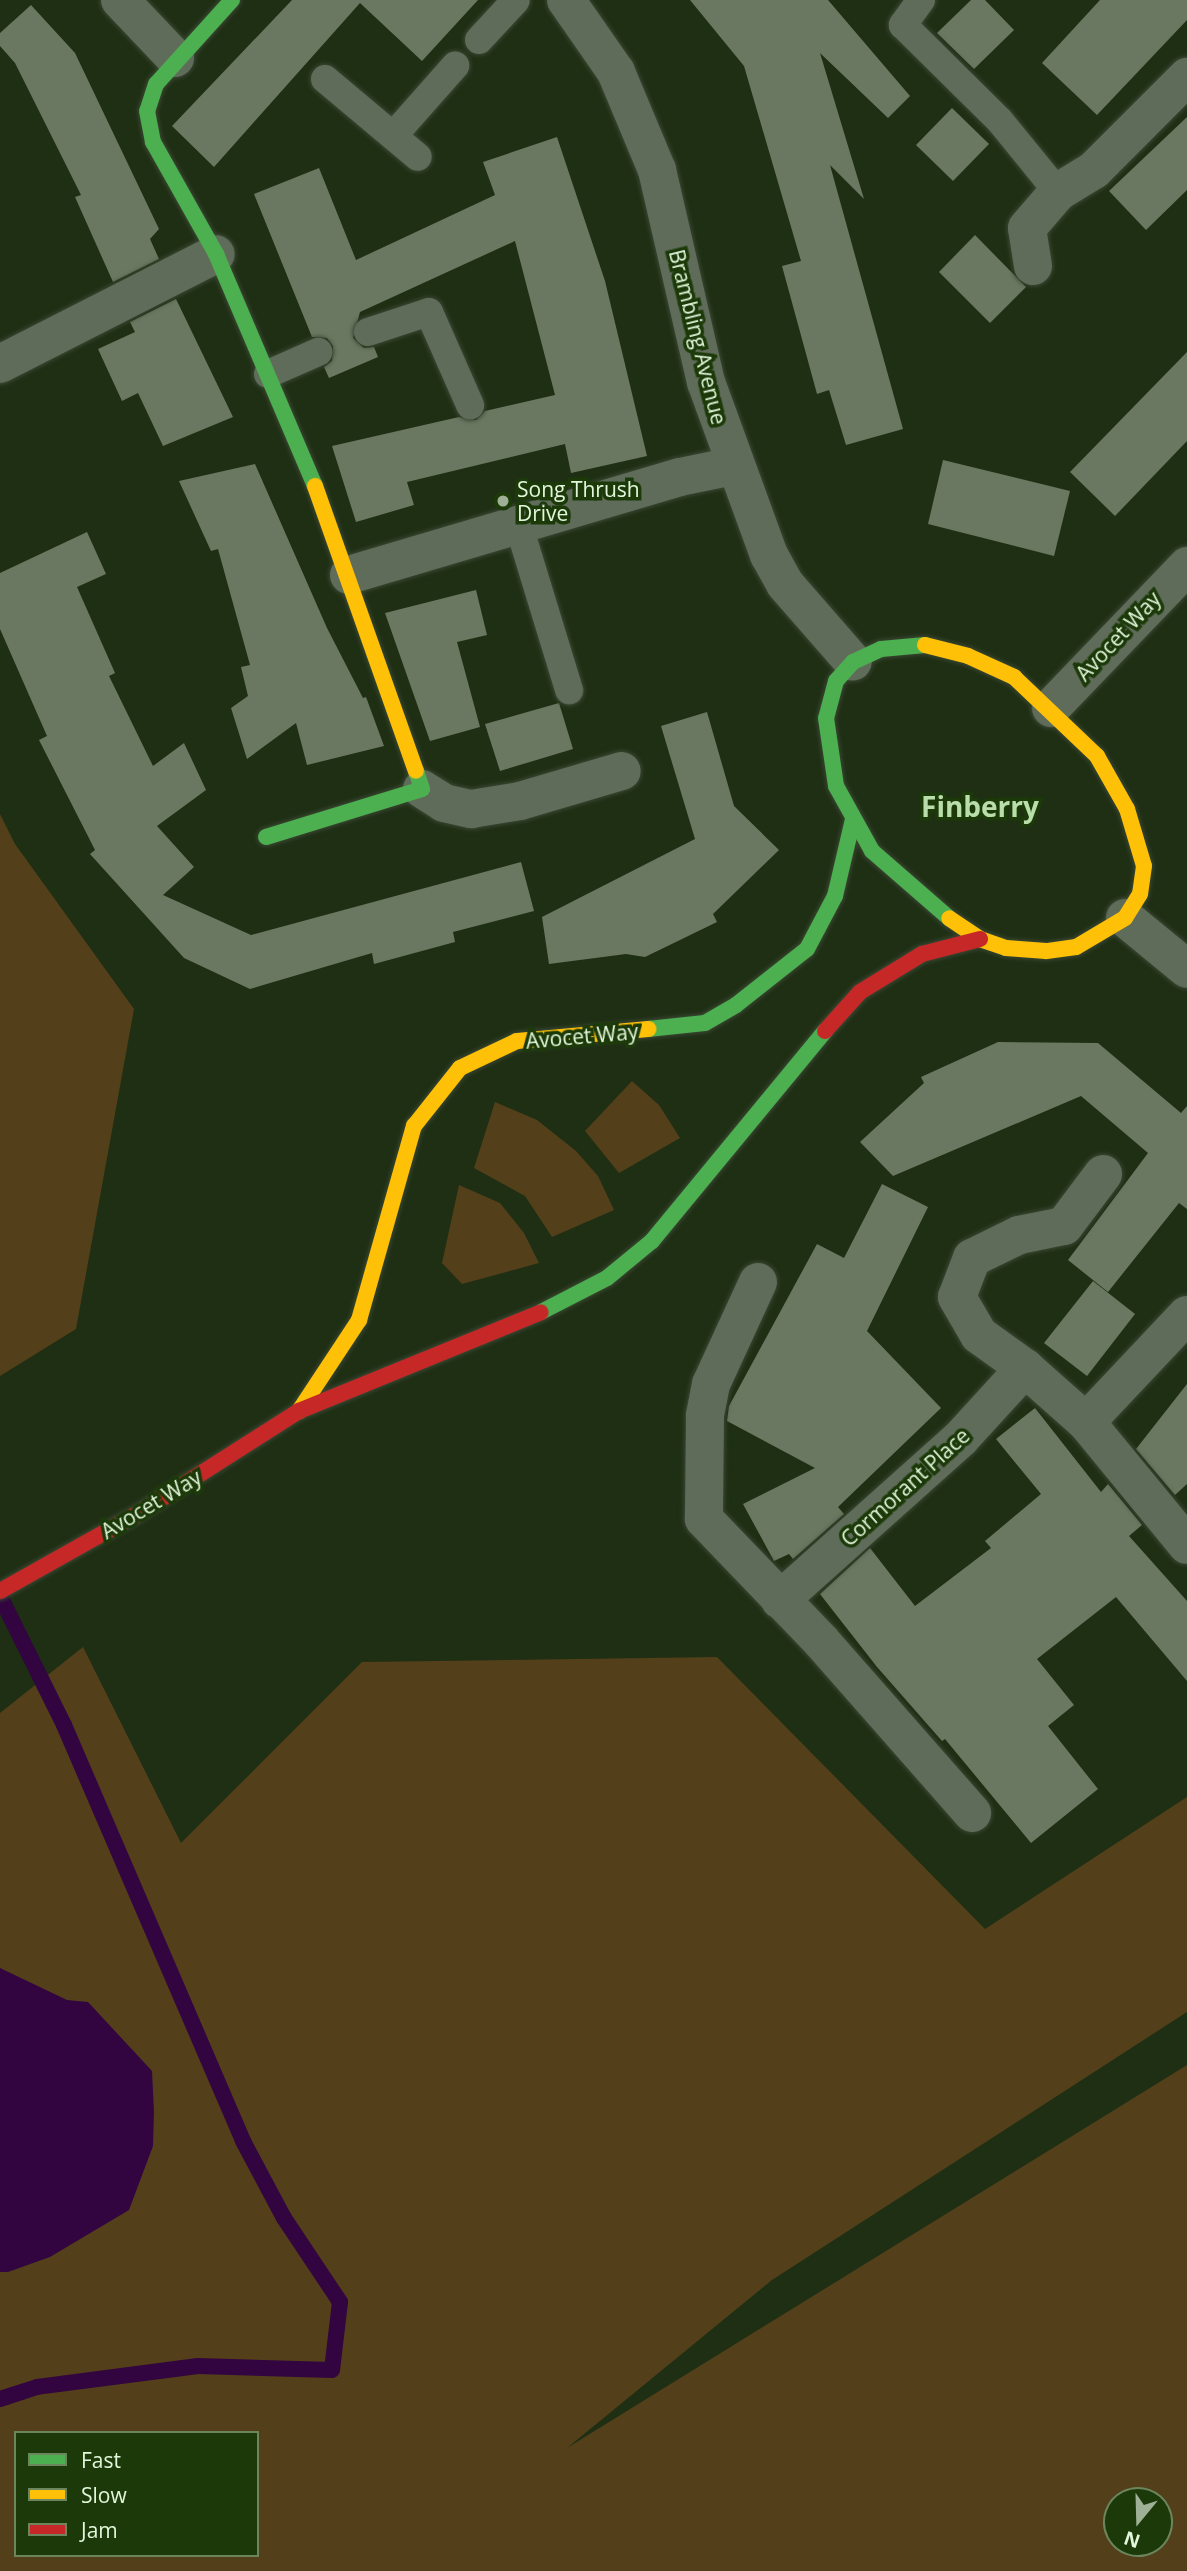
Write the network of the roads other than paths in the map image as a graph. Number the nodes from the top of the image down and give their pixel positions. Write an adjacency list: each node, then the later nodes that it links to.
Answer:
1 (120, 0): 7 (street)
2 (232, 0): 7 (street)
3 (516, 0): 6 (lane)
4 (566, 0): 21 (street, Brambling Avenue)
5 (921, 0): 13 (lane)
6 (479, 40)
7 (175, 58): 14 (street)
8 (455, 66): 11 (lane)
9 (1187, 77): 13 (street)
10 (325, 79): 11 (lane)
11 (393, 136): 12 (lane)
12 (418, 157)
13 (1058, 192): 15 (street)
14 (216, 254): 18 (street); 19 (street)
15 (1033, 266)
16 (368, 332): 20 (lane)
17 (318, 352): 19 (lane)
18 (0, 364)
19 (268, 374): 24 (street)
20 (470, 405)
21 (733, 466): 22 (street); 25 (street, Brambling Avenue)
22 (518, 523): 24 (street); 26 (lane)
23 (1187, 566): 27 (street, Avocet Way)
24 (349, 575): 29 (street)
25 (853, 662): 27 (street); 30 (street)
26 (569, 690)
27 (1051, 708): 32 (street)
28 (622, 771): 29 (street)
29 (422, 789): 31 (street)
30 (853, 819): 33 (street); 39 (street, Avocet Way)
31 (266, 837)
32 (1125, 918): 33 (street); 34 (street)
33 (980, 939): 39 (street, Avocet Way)
34 (1187, 969)
35 (1103, 1174): 38 (street)
36 (758, 1282): 43 (street)
37 (1185, 1320): 40 (street)
38 (1025, 1368): 40 (street); 43 (street, Cormorant Place)
39 (299, 1411): 42 (street, Avocet Way)
40 (1086, 1422): 41 (street)
41 (1187, 1545)
42 (0, 1591)
43 (780, 1600): 44 (street)
44 (972, 1813)

